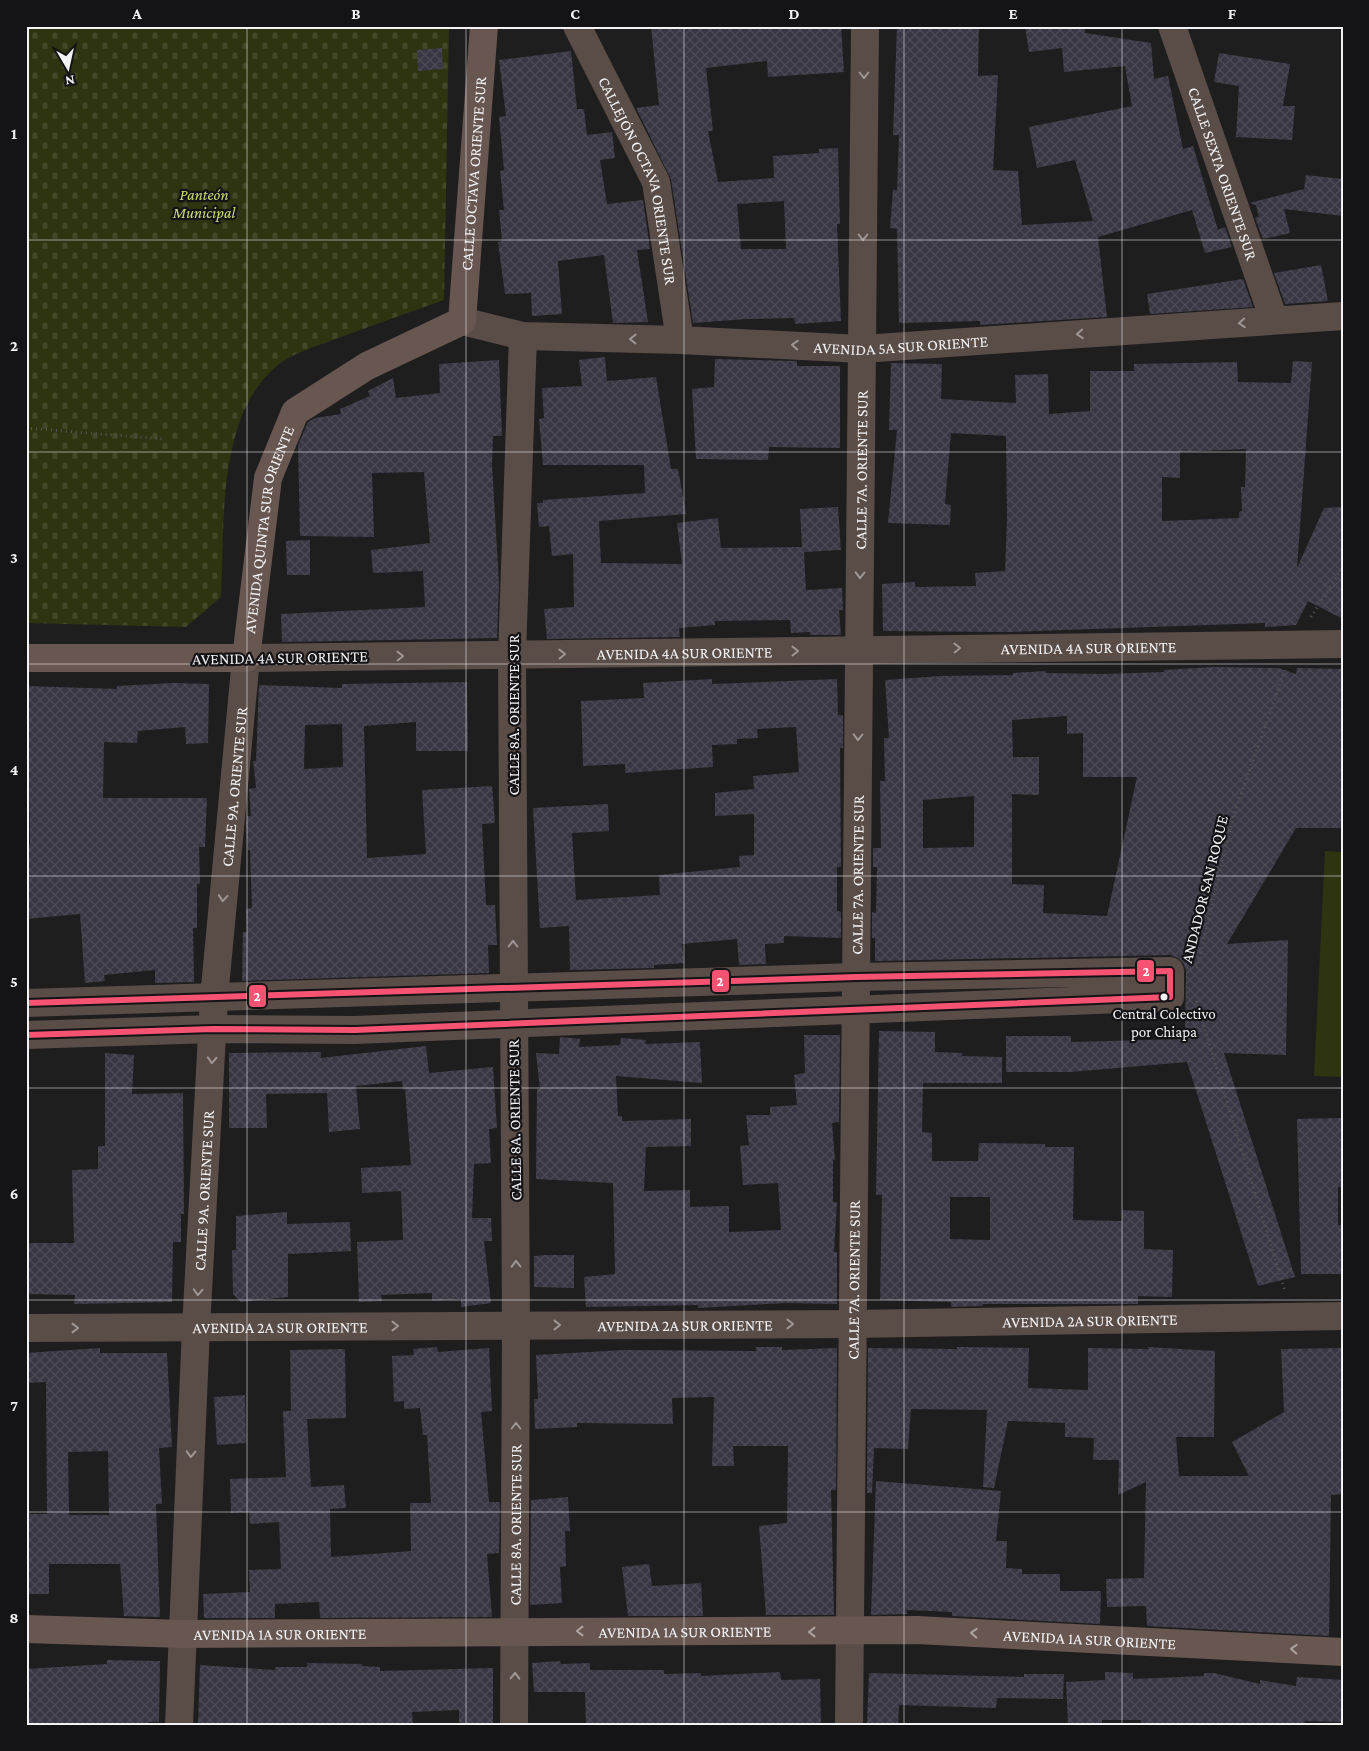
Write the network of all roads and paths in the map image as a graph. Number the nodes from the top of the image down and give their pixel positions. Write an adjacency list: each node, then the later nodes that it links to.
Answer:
1 (484, 26): 7 (street, CALLE OCTAVA ORIENTE SUR)
2 (577, 26): 9 (street, CALLEJÓN OCTAVA ORIENTE SUR)
3 (864, 26): 10 (street, CALLE 7A. ORIENTE SUR, one-way to 10)
4 (1172, 26): 6 (street, CALLE SEXTA ORIENTE SUR)
5 (1343, 316): 6 (street, AVENIDA 5A SUR ORIENTE)
6 (1274, 320): 10 (street, AVENIDA 5A SUR ORIENTE, one-way to 10)
7 (462, 321): 8 (street, AVENIDA 5A SUR ORIENTE); 19 (street, AVENIDA QUINTA SUR ORIENTE)
8 (523, 336): 9 (street, AVENIDA 5A SUR ORIENTE, one-way to 8); 17 (street, CALLE 8A. ORIENTE SUR)
9 (680, 340): 10 (street, AVENIDA 5A SUR ORIENTE, one-way to 9)
10 (862, 349): 16 (street, CALLE 7A. ORIENTE SUR, one-way to 16)
11 (26, 428): 12 (path)
12 (163, 439)
13 (1343, 566): 14 (path, ANDADOR SAN ROQUE)
14 (1294, 644): 15 (street, AVENIDA 4A SUR ORIENTE); 16 (street, AVENIDA 4A SUR ORIENTE, one-way to 14); 20 (path, ANDADOR SAN ROQUE)
15 (1343, 644)
16 (859, 650): 17 (street, AVENIDA 4A SUR ORIENTE, one-way to 16); 21 (street, CALLE 7A. ORIENTE SUR, one-way to 21)
17 (512, 654): 19 (street, AVENIDA 4A SUR ORIENTE, one-way to 17); 22 (street, CALLE 8A. ORIENTE SUR, one-way to 17)
18 (26, 658): 19 (street, AVENIDA 4A SUR ORIENTE)
19 (246, 658): 23 (street, CALLE 9A. ORIENTE SUR, one-way to 23)
20 (1197, 970)
21 (856, 977): 22 (street); 26 (street, CALLE 7A. ORIENTE SUR); 26 (street)
22 (514, 987): 23 (street); 27 (street, CALLE 8A. ORIENTE SUR)
23 (214, 998): 25 (street); 28 (street, CALLE 9A. ORIENTE SUR)
24 (1195, 998): 30 (path)
25 (26, 1003)
26 (856, 1009): 27 (street); 32 (street, CALLE 7A. ORIENTE SUR)
27 (513, 1024): 28 (street); 33 (street, CALLE 8A. ORIENTE SUR, one-way to 27)
28 (213, 1029): 29 (street); 35 (street, CALLE 9A. ORIENTE SUR, one-way to 35)
29 (26, 1034)
30 (1292, 1316): 31 (street, AVENIDA 2A SUR ORIENTE); 32 (street, AVENIDA 2A SUR ORIENTE)
31 (1343, 1316)
32 (853, 1324): 33 (street, AVENIDA 2A SUR ORIENTE, one-way to 32); 38 (street, CALLE 7A. ORIENTE SUR)
33 (516, 1326): 35 (street, AVENIDA 2A SUR ORIENTE, one-way to 33); 37 (street, CALLE 8A. ORIENTE SUR, one-way to 33)
34 (26, 1328): 35 (street, AVENIDA 2A SUR ORIENTE, one-way to 35)
35 (196, 1328): 39 (street, CALLE 9A. ORIENTE SUR, one-way to 39)
36 (26, 1629): 39 (street, AVENIDA 1A SUR ORIENTE)
37 (516, 1631): 38 (street, AVENIDA 1A SUR ORIENTE, one-way to 37); 39 (street, AVENIDA 1A SUR ORIENTE); 42 (street, CALLE 8A. ORIENTE SUR, one-way to 37)
38 (850, 1632): 40 (street, AVENIDA 1A SUR ORIENTE, one-way to 38); 43 (street, CALLE 7A. ORIENTE SUR)
39 (183, 1634): 41 (street, CALLE 9A. ORIENTE SUR)
40 (1343, 1652)
41 (179, 1725)
42 (514, 1725)
43 (849, 1725)

